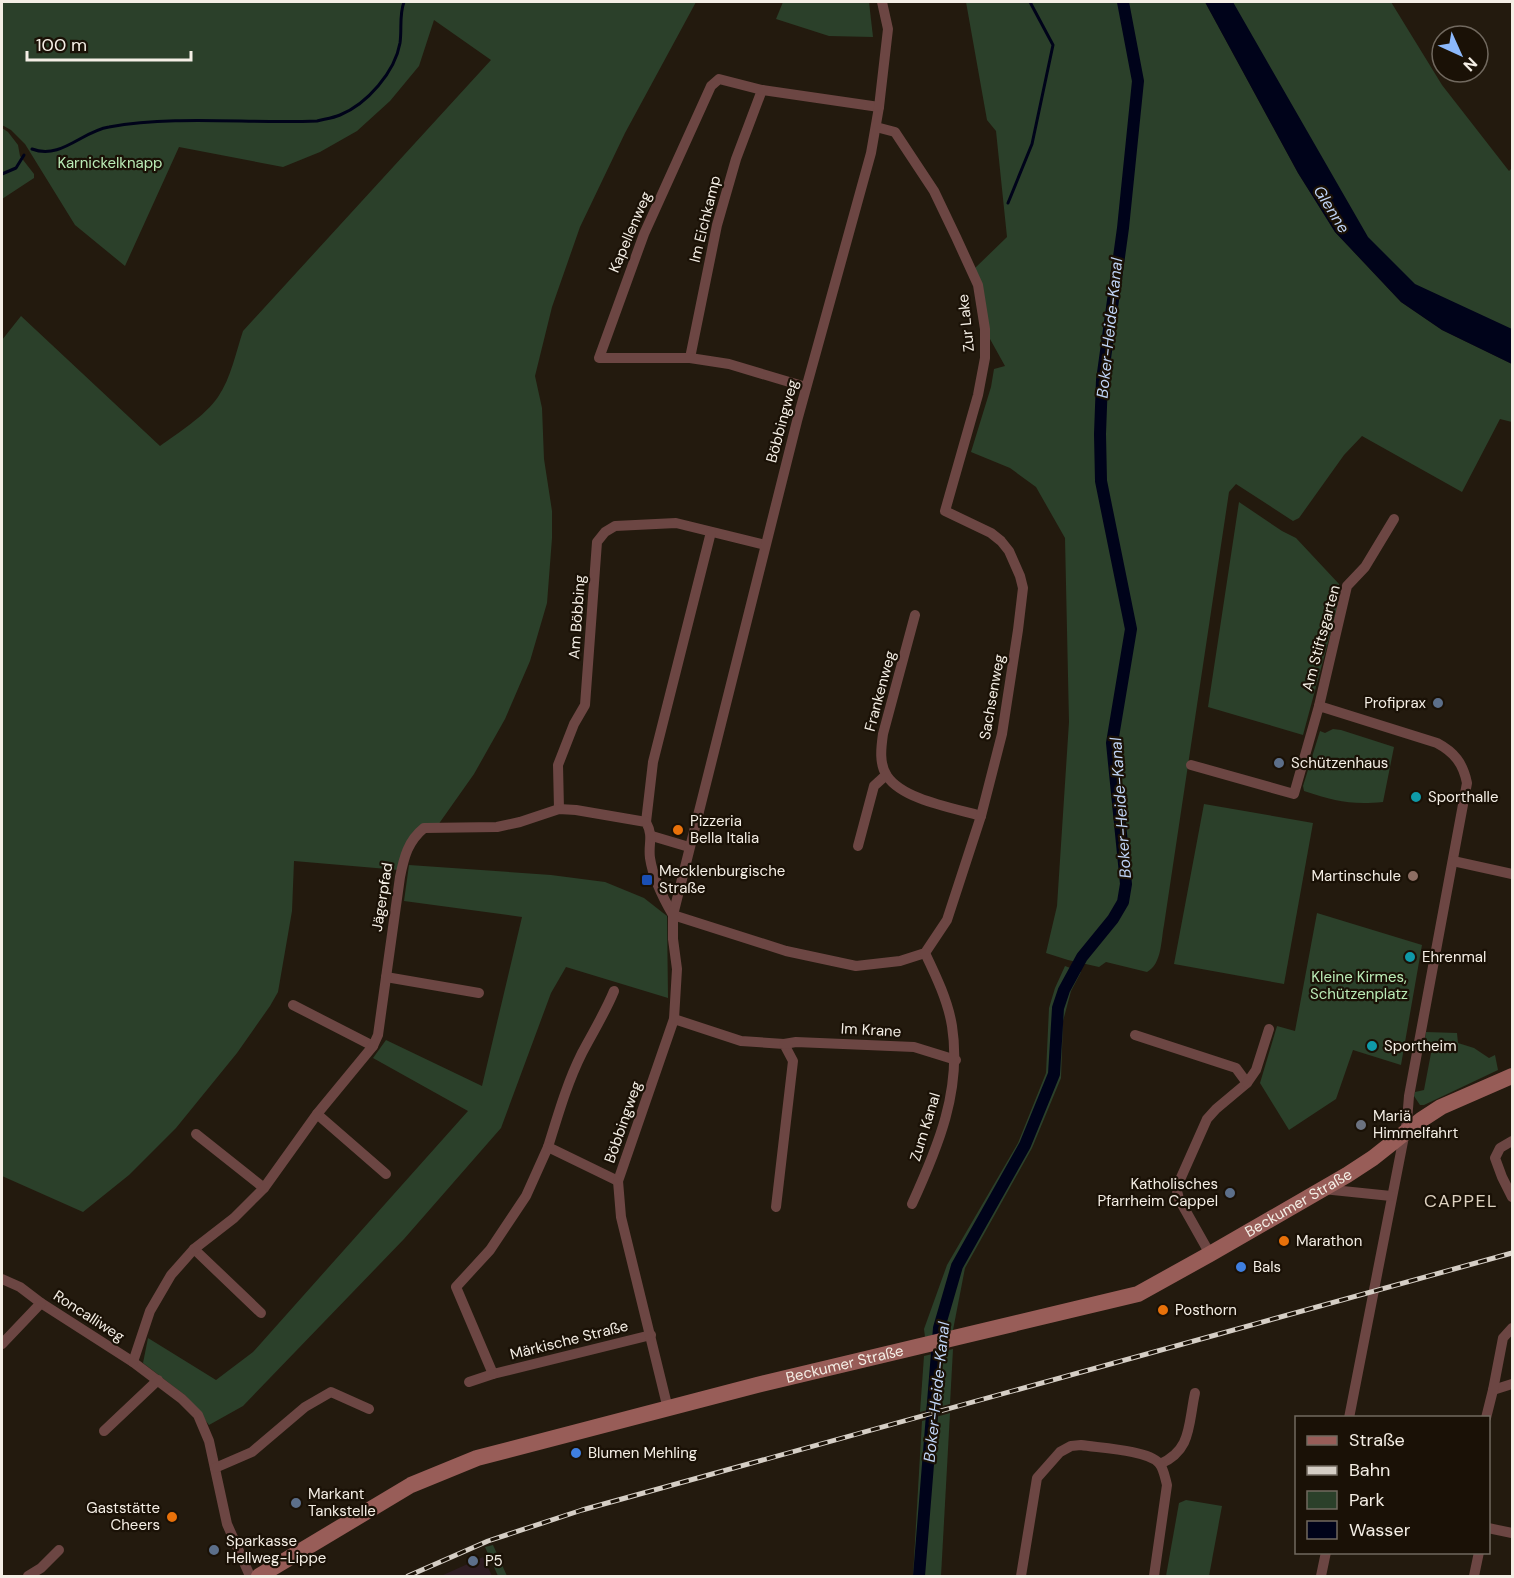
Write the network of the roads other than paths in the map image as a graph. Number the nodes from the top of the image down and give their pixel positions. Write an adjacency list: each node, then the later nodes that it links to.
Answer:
1 (882, 2): 3 (street, Böbbingweg)
2 (762, 90): 3 (street, Kapellenweg); 5 (street, Im Eichkamp); 5 (street, Kapellenweg)
3 (879, 107): 4 (street, Böbbingweg)
4 (876, 127): 6 (street, Böbbingweg); 7 (street, Zur Lake)
5 (690, 358): 6 (street, Kapellenweg)
6 (806, 387): 10 (street, Böbbingweg)
7 (945, 511): 16 (street, Sachsenweg)
8 (1394, 519): 12 (street, Am Stiftsgarten)
9 (711, 531): 10 (street, Am Böbbing); 15 (street, Am Böbbing); 17 (street)
10 (765, 546): 20 (street, Böbbingweg)
11 (915, 615): 14 (street, Frankenweg)
12 (1319, 706): 13 (street, Am Stiftsgarten); 21 (street)
13 (1191, 765)
14 (886, 775): 16 (street); 19 (street)
15 (560, 809): 17 (street); 25 (street, Jägerpfad)
16 (981, 816): 24 (street, Sachsenweg)
17 (646, 822): 18 (street)
18 (652, 836): 20 (street); 23 (street, Böbbingweg)
19 (858, 846)
20 (689, 847): 23 (street, Böbbingweg)
21 (1453, 861): 22 (street); 38 (street)
22 (1512, 874)
23 (673, 915): 24 (street); 29 (street, Böbbingweg)
24 (925, 953): 34 (street, Zum Kanal)
25 (386, 977): 27 (street); 33 (street, Jägerpfad)
26 (614, 991): 41 (street, Märkische Straße)
27 (479, 993)
28 (293, 1005): 33 (street)
29 (674, 1019): 32 (street, Im Krane); 43 (street, Böbbingweg)
30 (1269, 1029): 36 (street)
31 (1135, 1035): 36 (street)
32 (784, 1044): 34 (street, Im Krane); 49 (street)
33 (373, 1046): 37 (street, Jägerpfad)
34 (956, 1060): 48 (street, Zum Kanal)
35 (1512, 1076): 38 (main road, Beckumer Straße)
36 (1247, 1083): 51 (street)
37 (317, 1114): 42 (street); 44 (street, Jägerpfad)
38 (1404, 1133): 45 (main road, Beckumer Straße); 46 (street)
39 (196, 1134): 44 (street)
40 (1512, 1141): 47 (street)
41 (548, 1147): 43 (street); 59 (street, Märkische Straße)
42 (386, 1174)
43 (618, 1181): 56 (street, Böbbingweg)
44 (264, 1188): 50 (street, Jägerpfad)
45 (1323, 1189): 46 (street); 51 (main road, Beckumer Straße)
46 (1391, 1196): 67 (street)
47 (1512, 1197)
48 (912, 1204)
49 (776, 1207)
50 (194, 1249): 54 (street); 58 (street, Jägerpfad)
51 (1210, 1254): 65 (main road, Beckumer Straße)
52 (2, 1279): 53 (street, Roncalliweg)
53 (41, 1303): 57 (street); 58 (street, Roncalliweg)
54 (261, 1313)
55 (1512, 1328): 63 (street)
56 (651, 1335): 59 (street, Märkische Straße); 65 (street, Böbbingweg)
57 (2, 1344)
58 (133, 1362): 60 (street, Roncalliweg)
59 (493, 1374): 61 (street, Märkische Straße)
60 (158, 1380): 69 (street); 71 (street, Roncalliweg)
61 (469, 1382)
62 (1512, 1384): 63 (street)
63 (1493, 1390): 68 (street)
64 (1195, 1394): 70 (street)
65 (669, 1409): 79 (main road, Beckumer Straße)
66 (369, 1410): 71 (street)
67 (1350, 1416)
68 (1486, 1416)
69 (104, 1431)
70 (1160, 1464): 80 (street); 81 (street)
71 (215, 1468): 78 (street, Roncalliweg)
72 (1490, 1528): 73 (street)
73 (1512, 1533)
74 (58, 1550): 77 (street)
75 (1326, 1554): 82 (street)
76 (1479, 1554): 83 (street)
77 (28, 1576)
78 (250, 1576)
79 (259, 1576)
80 (1020, 1576)
81 (1154, 1576)
82 (1321, 1576)
83 (1474, 1576)

